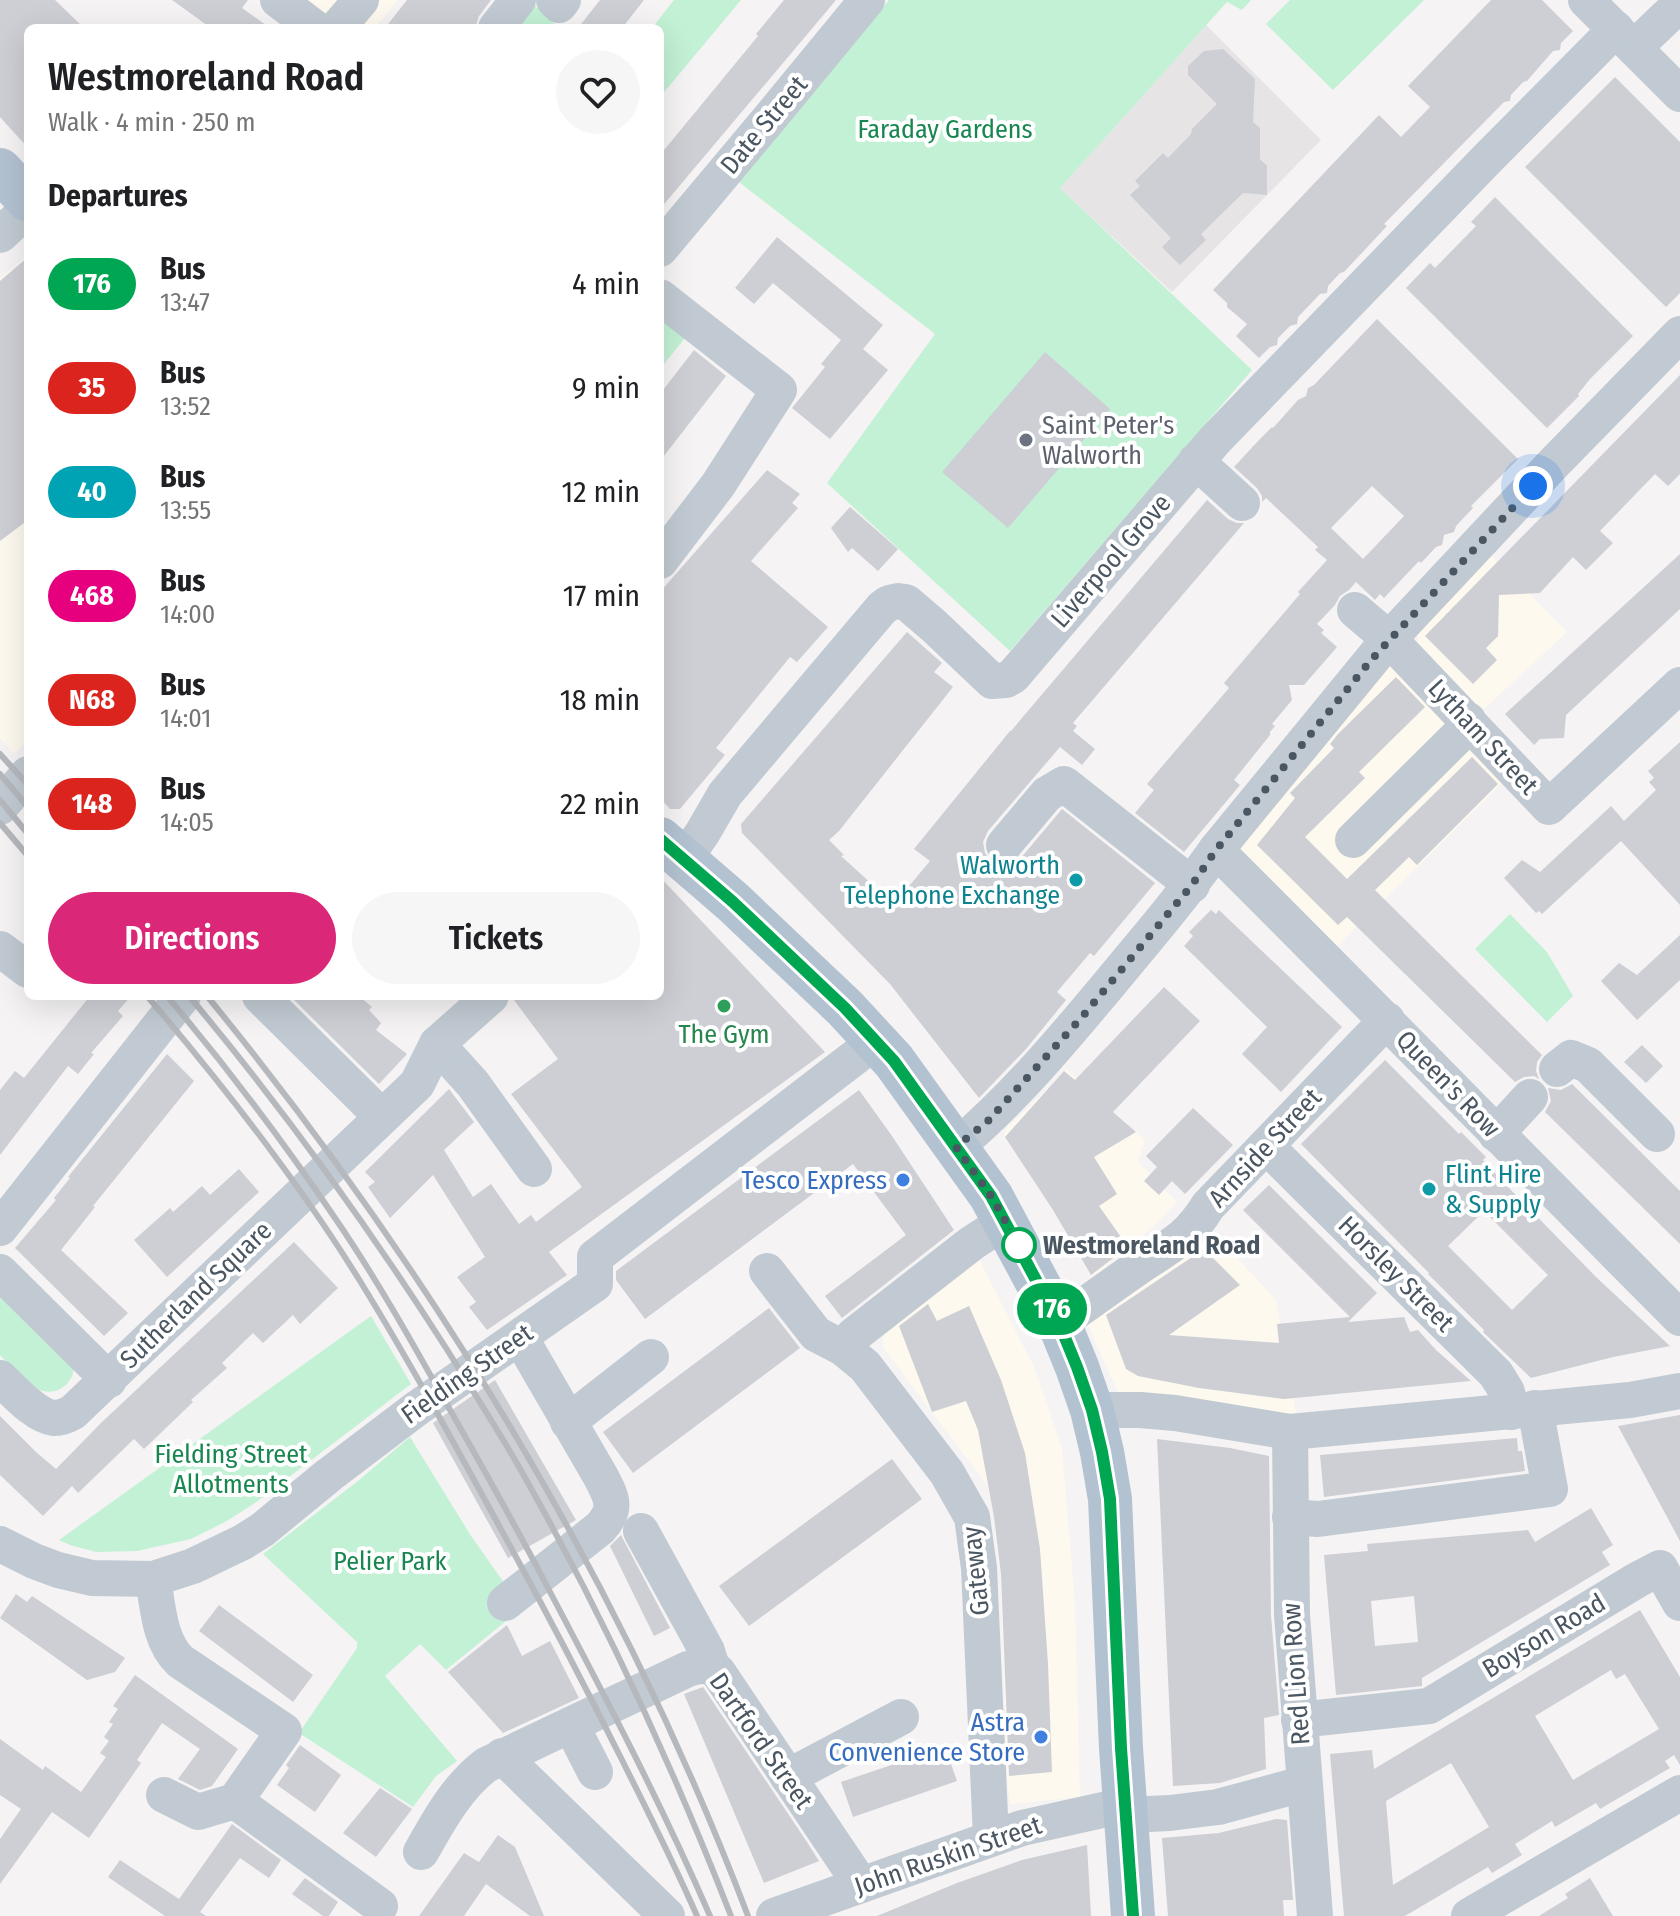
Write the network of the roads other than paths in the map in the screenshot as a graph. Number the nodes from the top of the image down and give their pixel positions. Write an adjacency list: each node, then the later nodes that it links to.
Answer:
1 (278, 0): 9 (street)
2 (361, 0): 10 (street)
3 (518, 0): 11 (street)
4 (554, 0): 5 (street)
5 (563, 0)
6 (867, 0): 18 (street, Date Street)
7 (1586, 0): 12 (street)
8 (1680, 4): 12 (street, Liverpool Grove)
9 (310, 24)
10 (340, 24)
11 (499, 24)
12 (1625, 38): 13 (street); 21 (street, Liverpool Grove)
13 (1680, 94)
14 (0, 170): 15 (main road)
15 (24, 196)
16 (24, 213): 17 (street)
17 (0, 235)
18 (664, 244)
19 (664, 300): 23 (street)
20 (1680, 334): 25 (street)
21 (1196, 461): 22 (street); 32 (street, Liverpool Grove)
22 (1242, 503)
23 (664, 552)
24 (1355, 610): 25 (street, Lytham Street)
25 (1380, 649): 27 (street, Lytham Street); 33 (street)
26 (1680, 685): 27 (street, Lytham Street)
27 (1468, 720): 30 (street)
28 (24, 779): 29 (street)
29 (0, 807)
30 (1353, 840)
31 (1004, 845): 34 (street)
32 (672, 850): 41 (main road)
33 (1216, 850): 34 (street); 40 (street, Queen's Row)
34 (1192, 885): 49 (street)
35 (0, 949): 36 (street)
36 (24, 967)
37 (180, 1000): 52 (street)
38 (264, 1000): 45 (street)
39 (486, 1000): 42 (street)
40 (1387, 1020): 46 (street, Queen's Row); 48 (street, Arnside Street)
41 (876, 1041): 49 (main road); 57 (street, Fielding Street)
42 (437, 1044): 45 (street, Sutherland Square); 50 (street)
43 (1557, 1069): 47 (street)
44 (1530, 1097): 46 (street)
45 (382, 1117): 61 (street, Sutherland Square)
46 (1496, 1134): 55 (street, Queen's Row)
47 (1657, 1134)
48 (1266, 1146): 56 (street, Arnside Street); 64 (street, Horsley Street)
49 (956, 1147): 51 (main road)
50 (534, 1169)
51 (1004, 1218): 56 (main road); 58 (street)
52 (0, 1228)
53 (767, 1271): 58 (street, Gateway)
54 (0, 1272): 61 (street)
55 (1680, 1318)
56 (1059, 1323): 63 (main road)
57 (520, 1337): 65 (street); 70 (street, Fielding Street)
58 (849, 1342): 85 (street, Gateway)
59 (651, 1357): 65 (street)
60 (0, 1378): 61 (street, Sutherland Square)
61 (109, 1380)
62 (1680, 1391): 64 (street)
63 (1092, 1410): 66 (street); 84 (main road)
64 (1523, 1410): 66 (street); 67 (street, Horsley Street)
65 (568, 1422): 71 (street)
66 (1290, 1432): 67 (street, Red Lion Row)
67 (1290, 1517): 75 (street, Red Lion Row)
68 (641, 1531): 73 (street)
69 (0, 1544): 70 (street, Fielding Street)
70 (153, 1579): 83 (street)
71 (505, 1603)
72 (1680, 1603): 75 (street, Boyson Road)
73 (712, 1667): 76 (street, Dartford Street); 79 (street, Dartford Street)
74 (901, 1717): 79 (street)
75 (1299, 1720): 80 (street, Red Lion Row)
76 (571, 1725): 77 (street, Dartford Street); 78 (street)
77 (502, 1756): 87 (street, Dartford Street); 88 (street)
78 (595, 1772)
79 (788, 1777): 86 (street, Dartford Street)
80 (1303, 1784): 84 (street); 91 (street, Red Lion Row)
81 (1680, 1793): 92 (street)
82 (164, 1795): 83 (street)
83 (235, 1801): 87 (street)
84 (1126, 1810): 85 (street, John Ruskin Street); 90 (main road)
85 (991, 1838): 86 (street, John Ruskin Street)
86 (861, 1885): 89 (street, John Ruskin Street)
87 (393, 1888)
88 (667, 1916)
89 (774, 1916)
90 (1133, 1916)
91 (1315, 1916)
92 (1469, 1916)

